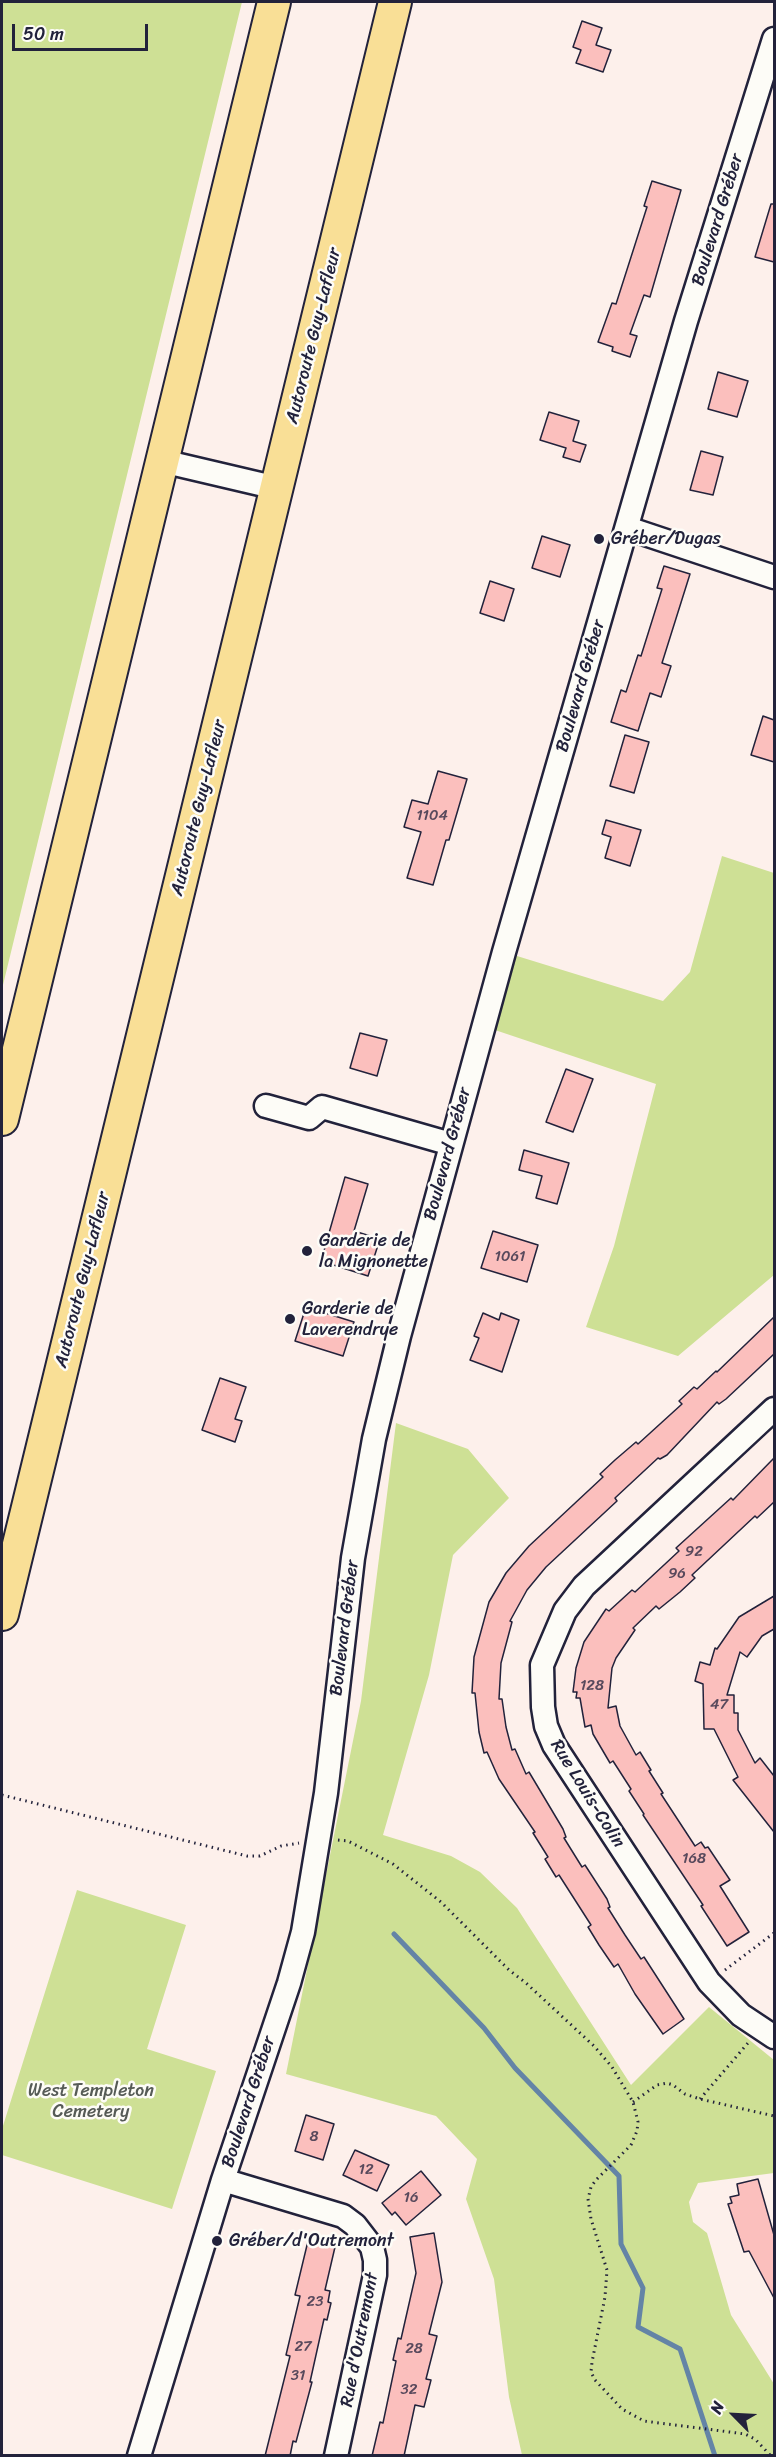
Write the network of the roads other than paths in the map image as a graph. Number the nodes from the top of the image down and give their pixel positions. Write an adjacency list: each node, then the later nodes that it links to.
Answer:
1 (274, 2): 4 (highway)
2 (395, 2): 5 (highway, Autoroute Guy-Lafleur)
3 (774, 39): 6 (street, Boulevard Gréber)
4 (162, 461): 5 (street); 9 (highway)
5 (277, 488): 12 (highway, Autoroute Guy-Lafleur)
6 (627, 528): 7 (street); 10 (street, Boulevard Gréber)
7 (774, 577)
8 (266, 1106): 10 (street)
9 (2, 1119)
10 (451, 1144): 14 (street, Boulevard Gréber)
11 (774, 1409): 13 (street, Rue Louis-Colin)
12 (2, 1614)
13 (768, 2032)
14 (223, 2180): 15 (street, Boulevard Gréber); 16 (street, Rue d'Outremont)
15 (139, 2456)
16 (336, 2456)

